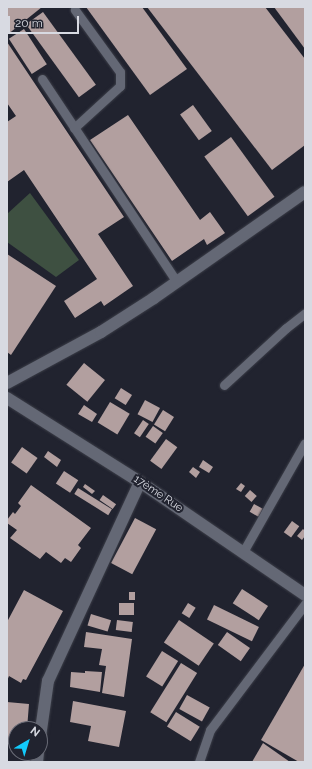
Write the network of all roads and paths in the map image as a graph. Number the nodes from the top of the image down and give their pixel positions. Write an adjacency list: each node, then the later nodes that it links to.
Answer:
1 (75, 10): 3 (lane)
2 (42, 79): 3 (lane)
3 (74, 128): 5 (lane)
4 (305, 192): 5 (street)
5 (177, 282): 7 (street)
6 (305, 313): 8 (lane)
7 (7, 383)
8 (224, 385)
9 (9, 403): 11 (street, 17ème Rue)
10 (305, 443): 12 (lane)
11 (140, 482): 12 (street, 17ème Rue); 15 (street)
12 (243, 552): 13 (street, 17ème Rue)
13 (305, 595)
14 (305, 604): 16 (lane)
15 (42, 721)
16 (199, 762)

